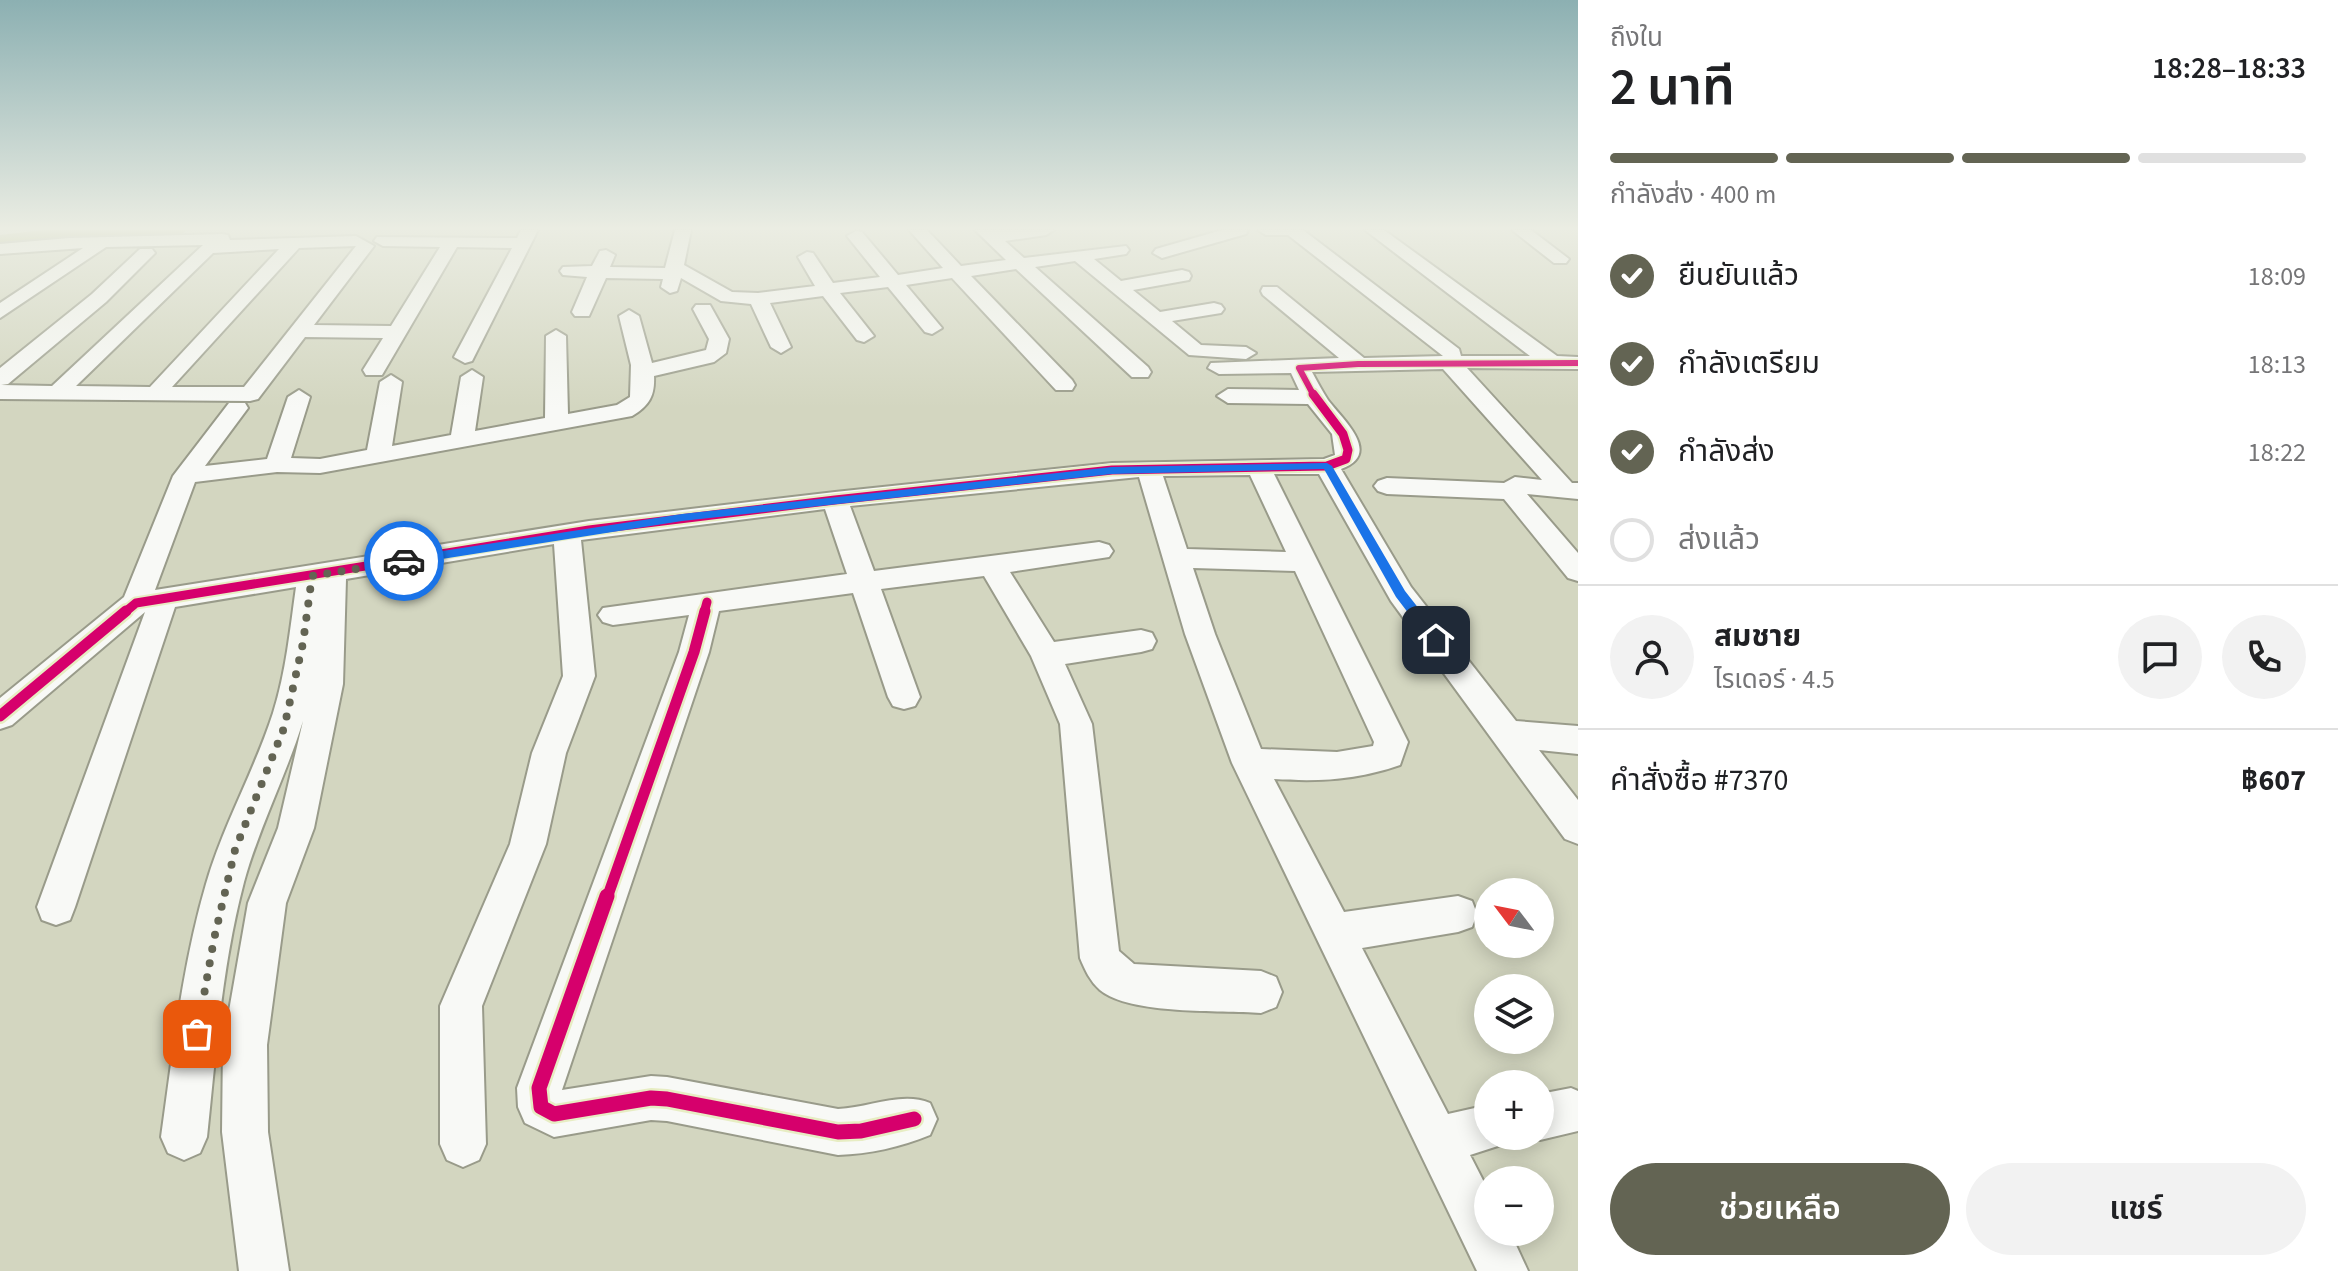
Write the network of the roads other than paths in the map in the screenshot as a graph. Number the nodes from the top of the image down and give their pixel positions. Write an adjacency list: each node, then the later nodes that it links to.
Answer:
1 (27, 289): 22 (street)
2 (108, 289): 41 (street)
3 (165, 289): 44 (street)
4 (251, 289): 43 (street)
5 (331, 289): 27 (street)
6 (423, 289): 28 (street)
7 (503, 289): 51 (street)
8 (592, 289): 23 (street)
9 (708, 289): 19 (street)
10 (825, 289): 19 (street)
11 (827, 289): 30 (street)
12 (899, 289): 26 (street)
13 (974, 289): 42 (street)
14 (1048, 289): 40 (street)
15 (1119, 289): 25 (street)
16 (1361, 289): 33 (street)
17 (1453, 289): 34 (street)
18 (1270, 291): 36 (street)
19 (758, 299): 31 (street)
20 (703, 309): 39 (street)
21 (1214, 309): 25 (street)
22 (0, 312)
23 (582, 312)
24 (629, 316): 39 (street)
25 (1156, 318): 32 (street)
26 (932, 328)
27 (301, 331): 28 (street); 45 (street)
28 (397, 332): 52 (street)
29 (556, 336): 50 (street)
30 (864, 336)
31 (781, 347)
32 (1267, 354)
33 (1443, 360): 34 (street); 36 (street); 59 (street)
34 (1550, 361): 35 (street)
35 (1578, 363)
36 (1358, 364): 38 (street)
37 (1219, 368): 38 (street)
38 (1299, 368): 48 (street)
39 (641, 372): 50 (street)
40 (1140, 372)
41 (0, 379)
42 (1064, 385)
43 (161, 386)
44 (62, 387)
45 (0, 392)
46 (1228, 396): 48 (street)
47 (299, 397): 53 (street)
48 (1315, 397): 54 (street)
49 (237, 408): 57 (street)
50 (557, 422): 51 (street)
51 (462, 439): 52 (street)
52 (378, 456): 53 (street)
53 (277, 465): 57 (street)
54 (1327, 466): 55 (street); 77 (street)
55 (1259, 468): 56 (street); 65 (street)
56 (1149, 470): 61 (street); 64 (street)
57 (185, 476): 70 (street)
58 (1387, 486): 60 (street)
59 (1561, 489): 60 (street)
60 (1511, 491): 67 (street)
61 (835, 500): 62 (street); 69 (street)
62 (567, 534): 68 (street); 89 (street)
63 (1099, 551): 66 (street)
64 (1177, 558): 65 (street); 79 (street)
65 (1304, 562): 79 (street)
66 (992, 565): 69 (street); 74 (street)
67 (1578, 571)
68 (322, 574): 70 (street); 87 (street); 90 (street)
69 (865, 583): 71 (street); 75 (street)
70 (150, 600): 76 (street); 81 (street)
71 (707, 602): 72 (street); 85 (street)
72 (613, 615)
73 (1141, 641): 74 (street)
74 (1046, 655): 84 (street)
75 (904, 697)
76 (0, 716)
77 (1507, 734): 78 (street); 80 (street)
78 (1578, 740)
79 (1249, 763): 83 (street)
80 (1578, 828)
81 (56, 907)
82 (1458, 914): 83 (street)
83 (1333, 933): 88 (street)
84 (1261, 992)
85 (914, 1119)
86 (1474, 1131): 88 (street)
87 (184, 1137)
88 (1437, 1139): 91 (street)
89 (463, 1144)
90 (264, 1268)
91 (1503, 1271)

